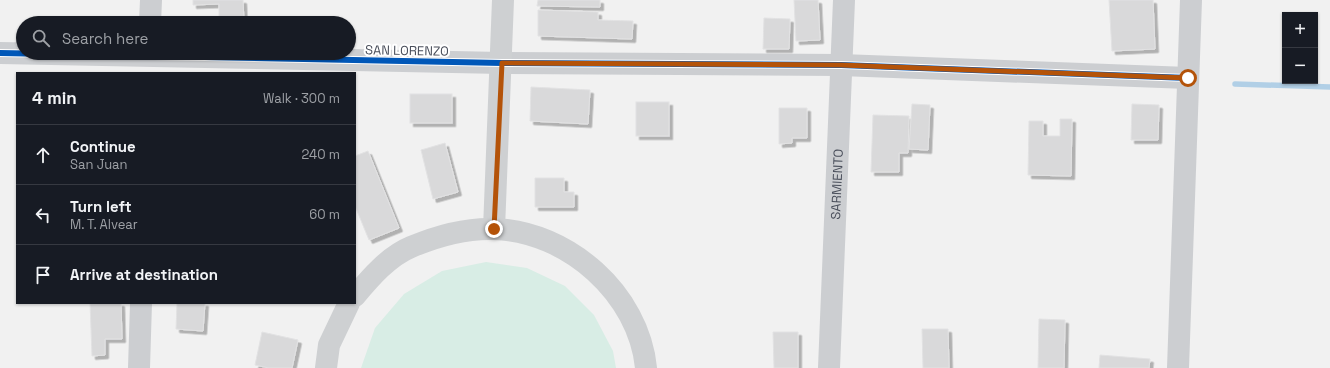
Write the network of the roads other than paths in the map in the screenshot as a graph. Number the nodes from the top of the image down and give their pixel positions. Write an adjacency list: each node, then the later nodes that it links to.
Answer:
1 (151, 0): 5 (street)
2 (503, 0): 10 (street)
3 (844, 0): 11 (street, SARMIENTO)
4 (1191, 0): 12 (street)
5 (150, 16)
6 (0, 53): 7 (street, SAN LORENZO)
7 (16, 54)
8 (130, 60): 9 (street, SAN LORENZO)
9 (148, 61): 10 (street, SAN LORENZO)
10 (502, 63): 11 (street, SAN LORENZO); 13 (street)
11 (841, 65): 12 (street, SAN LORENZO); 20 (street, SARMIENTO)
12 (1188, 78): 21 (street)
13 (494, 229): 14 (street); 19 (street)
14 (356, 295)
15 (141, 304): 17 (street)
16 (349, 304): 18 (street)
17 (139, 368)
18 (326, 368)
19 (646, 368)
20 (829, 368)
21 (1178, 368)

